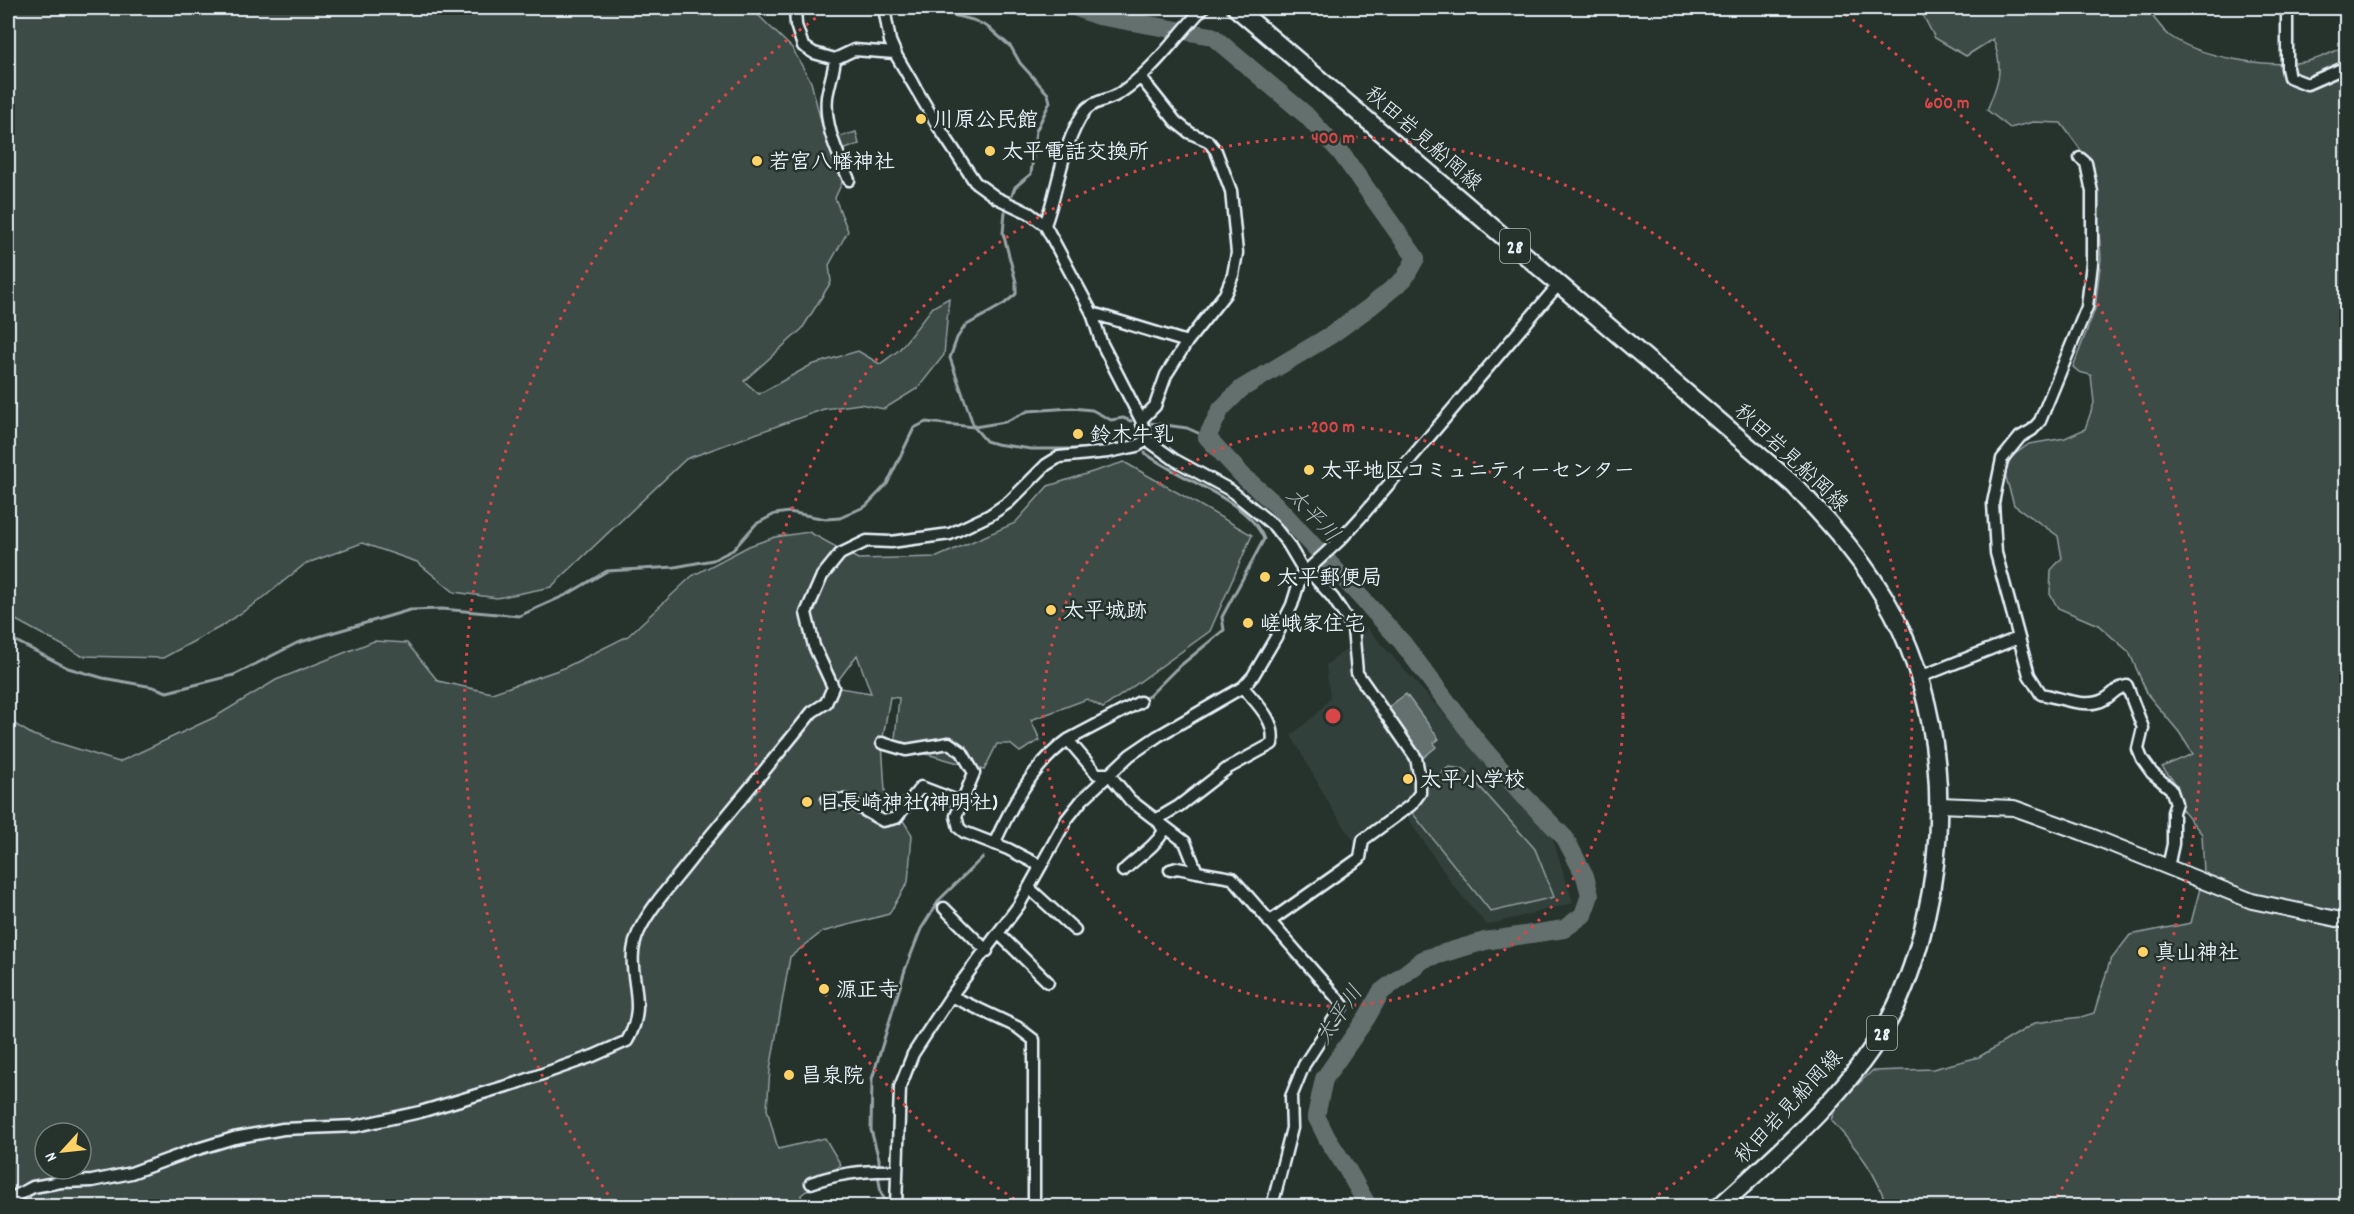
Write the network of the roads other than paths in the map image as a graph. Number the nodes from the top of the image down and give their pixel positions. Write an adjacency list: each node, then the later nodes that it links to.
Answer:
1 (795, 8): 7 (street)
2 (884, 8): 6 (street)
3 (1203, 8): 9 (street)
4 (1236, 8): 13 (main road, 秋田岩見船岡線 / 28)
5 (2288, 8): 8 (street)
6 (895, 52): 7 (street); 12 (street)
7 (835, 59): 11 (street)
8 (2346, 67)
9 (1141, 78): 12 (street); 15 (street)
10 (2080, 158): 19 (street)
11 (849, 180)
12 (1045, 225): 14 (street)
13 (1559, 284): 18 (street); 20 (main road, 秋田岩見船岡線 / 28)
14 (1092, 313): 15 (street); 16 (street)
15 (1187, 342): 16 (street)
16 (1141, 420): 17 (street)
17 (1147, 440): 18 (street); 47 (street)
18 (1306, 569): 21 (street); 39 (street)
19 (2018, 638): 20 (street); 32 (street)
20 (1920, 677): 28 (main road, 秋田岩見船岡線 / 28)
21 (1243, 687): 25 (street); 29 (street)
22 (1140, 702): 23 (street)
23 (1068, 740): 25 (street); 30 (street)
24 (882, 743): 27 (street)
25 (1109, 774): 29 (street); 31 (street)
26 (827, 800): 27 (street)
27 (963, 803): 30 (street)
28 (1939, 805): 32 (street); 51 (main road, 秋田岩見船岡線 / 28)
29 (1157, 819): 34 (street); 35 (street)
30 (994, 844): 31 (street)
31 (1041, 866): 36 (street)
32 (2168, 867): 38 (street)
33 (1170, 870): 35 (street)
34 (1123, 871)
35 (1197, 872): 39 (street)
36 (1029, 888): 40 (street); 41 (street)
37 (944, 908): 42 (street)
38 (2346, 921)
39 (1269, 922): 50 (street)
40 (1075, 930)
41 (999, 934): 42 (street); 43 (street)
42 (987, 951): 44 (street)
43 (1048, 982)
44 (951, 996): 45 (street); 49 (street)
45 (897, 1171): 46 (street); 48 (street)
46 (811, 1183)
47 (8, 1200)
48 (896, 1206)
49 (1034, 1206)
50 (1272, 1206)
51 (1720, 1206)

